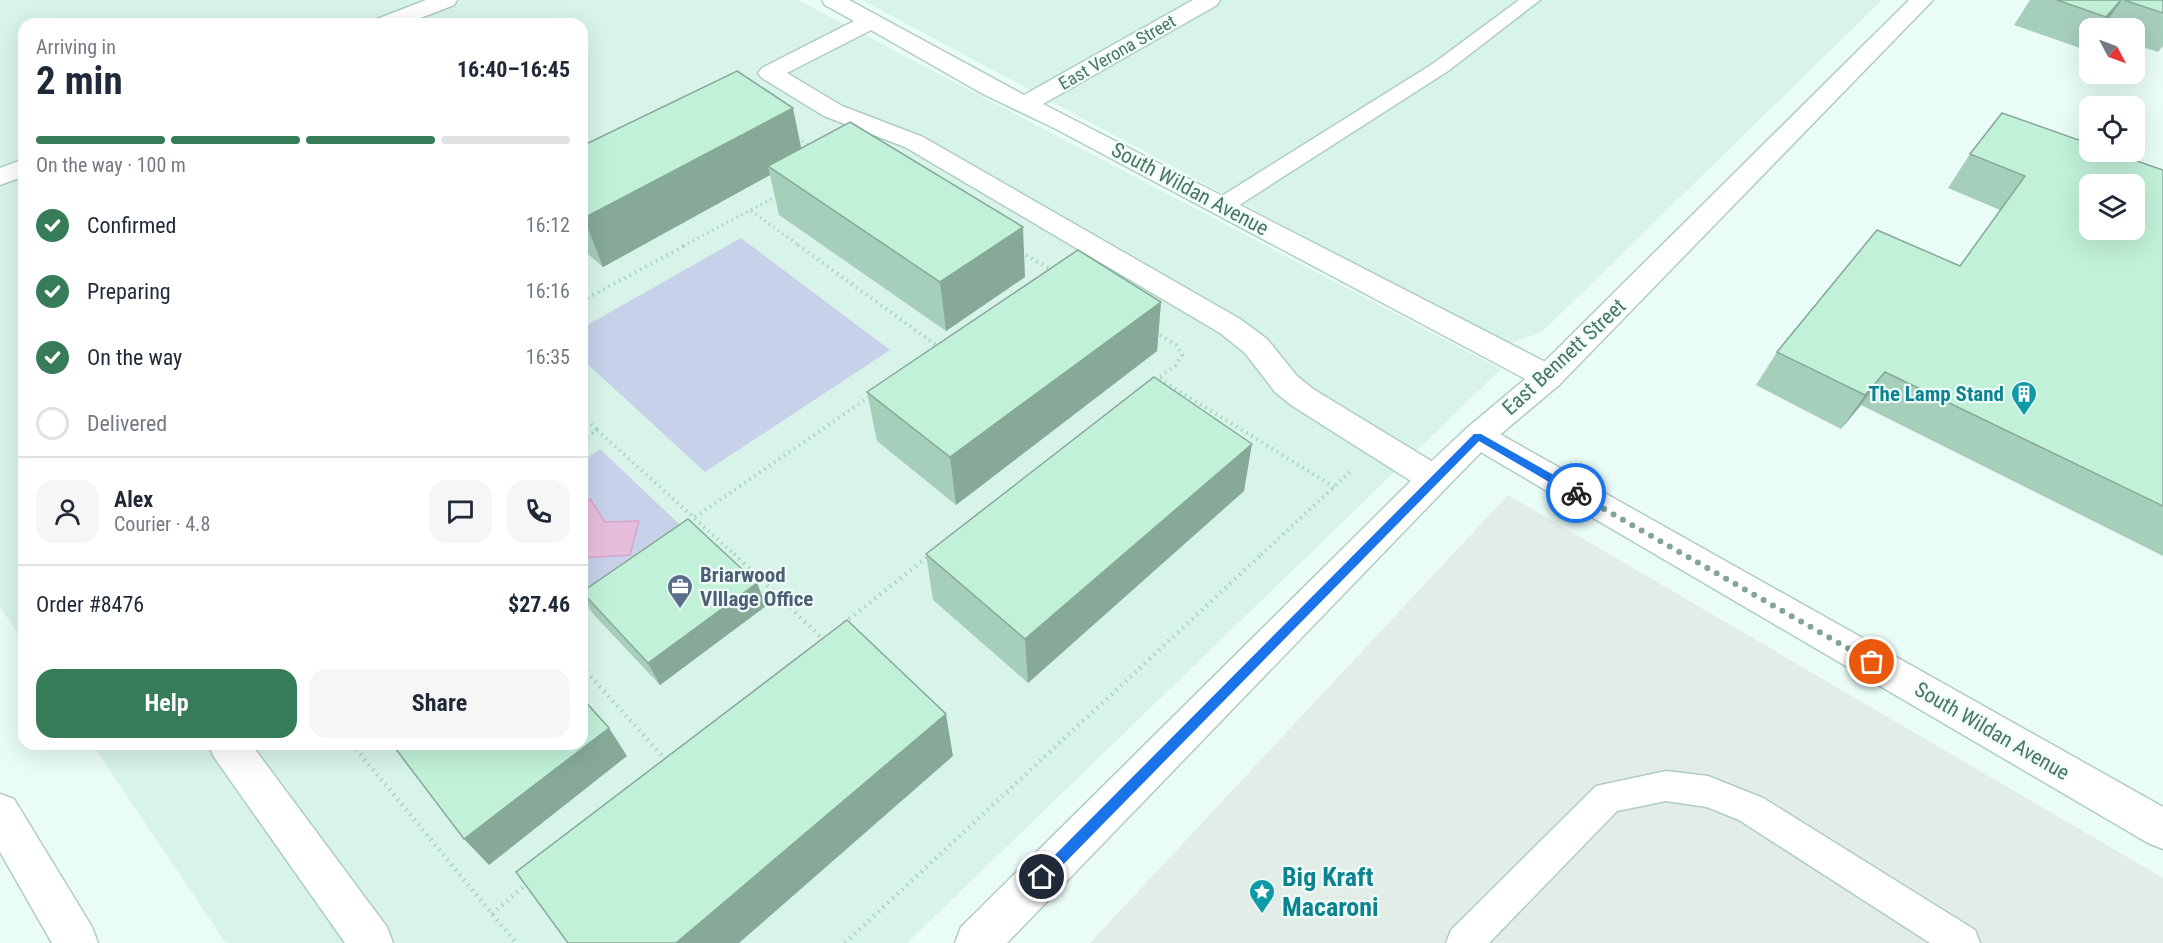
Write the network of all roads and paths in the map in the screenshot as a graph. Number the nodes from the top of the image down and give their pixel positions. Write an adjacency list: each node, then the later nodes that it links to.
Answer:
1 (446, 0): 6 (street)
2 (833, 0): 7 (street, South Wildan Avenue)
3 (1209, 0): 8 (street, East Verona Street)
4 (1531, 0): 14 (lane)
5 (1922, 0): 25 (street, East Bennett Street)
6 (400, 18)
7 (872, 21): 8 (street, South Wildan Avenue); 33 (street)
8 (1024, 105): 14 (street, South Wildan Avenue)
9 (790, 133): 10 (path)
10 (818, 151)
11 (18, 170): 12 (street)
12 (0, 177)
13 (789, 190): 15 (path)
14 (1222, 206): 25 (street, South Wildan Avenue)
15 (751, 211): 20 (path); 23 (path)
16 (1012, 246): 17 (path)
17 (1051, 270): 18 (path); 19 (path)
18 (1061, 276)
19 (1042, 277)
20 (588, 298)
21 (1148, 328): 26 (path)
22 (949, 341): 23 (path)
23 (940, 348): 24 (path)
24 (930, 354)
25 (1548, 377): 32 (street, East Bennett Street)
26 (1158, 378): 27 (path); 53 (path)
27 (1148, 385)
28 (881, 388): 34 (path)
29 (588, 422): 30 (path)
30 (597, 430): 31 (path); 34 (path)
31 (588, 436)
32 (1478, 436): 33 (street, East Bennett Street); 47 (street, South Wildan Avenue)
33 (1434, 479): 54 (street, East Bennett Street)
34 (695, 518): 38 (path)
35 (934, 552): 36 (path)
36 (841, 625)
37 (832, 632): 38 (path)
38 (823, 639): 39 (path)
39 (813, 646)
40 (588, 674): 44 (path)
41 (232, 750): 51 (street)
42 (357, 750): 49 (path)
43 (675, 753): 44 (path)
44 (666, 760): 45 (path)
45 (658, 768)
46 (0, 813): 50 (street)
47 (2163, 829)
48 (536, 875): 49 (path)
49 (492, 914): 52 (path)
50 (76, 943)
51 (371, 943)
52 (516, 943)
53 (844, 943)
54 (977, 943)
55 (1464, 943): 56 (lane)
56 (1962, 943)

